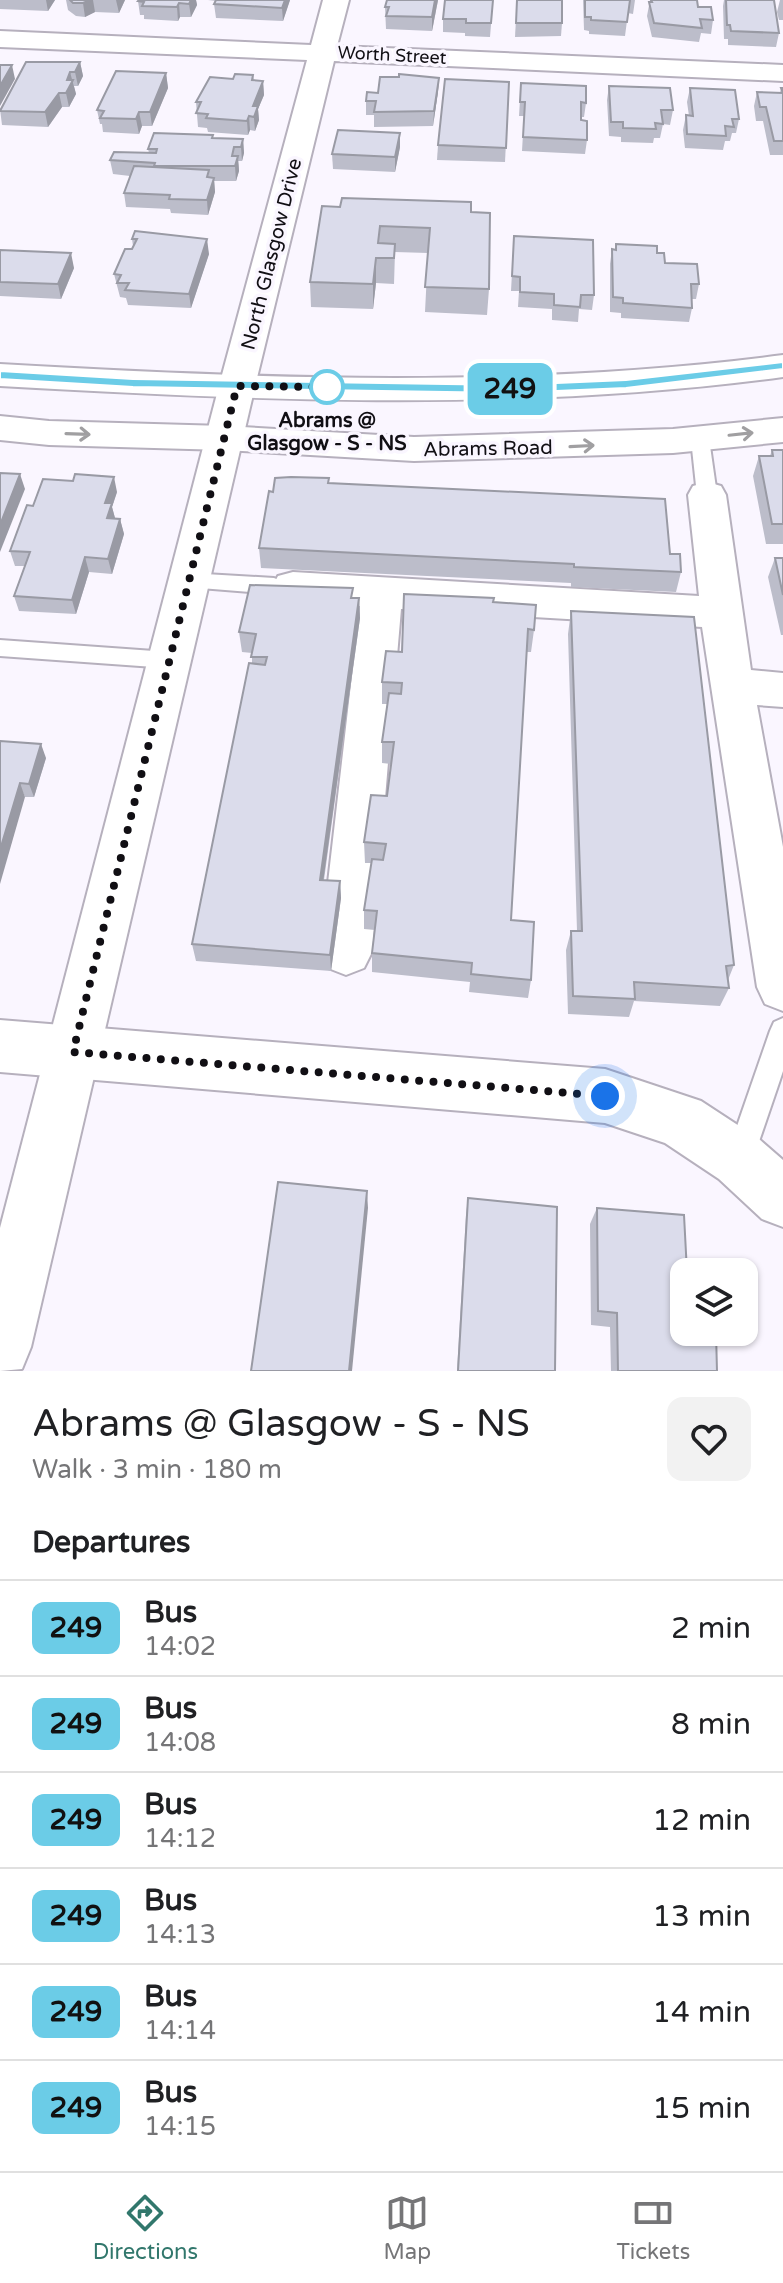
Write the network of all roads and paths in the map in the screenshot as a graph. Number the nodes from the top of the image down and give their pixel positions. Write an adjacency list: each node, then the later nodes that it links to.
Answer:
1 (336, 0): 3 (street, North Glasgow Drive)
2 (0, 39): 3 (street, Worth Street)
3 (322, 52): 4 (street, Worth Street); 7 (street, North Glasgow Drive)
4 (783, 73)
5 (783, 366): 7 (street)
6 (0, 375): 7 (street)
7 (237, 386): 10 (street, North Glasgow Drive)
8 (0, 428): 10 (street, Abrams Road, one-way to 10)
9 (783, 430): 11 (street, Abrams Road, one-way to 9)
10 (224, 438): 11 (street, Abrams Road, one-way to 11); 13 (street, North Glasgow Drive)
11 (700, 439): 12 (lane)
12 (707, 495): 16 (street)
13 (188, 580): 14 (lane); 18 (street, North Glasgow Drive)
14 (274, 586): 15 (street)
15 (382, 592): 16 (street); 21 (street)
16 (722, 613): 19 (street)
17 (0, 648): 18 (lane)
18 (168, 660): 25 (street, North Glasgow Drive)
19 (731, 686): 20 (street); 22 (street)
20 (783, 690)
21 (346, 952)
22 (783, 987)
23 (783, 1031): 26 (lane)
24 (0, 1046): 25 (street)
25 (73, 1052): 26 (street); 28 (street, North Glasgow Drive)
26 (739, 1159): 27 (street)
27 (783, 1198)
28 (0, 1347)

